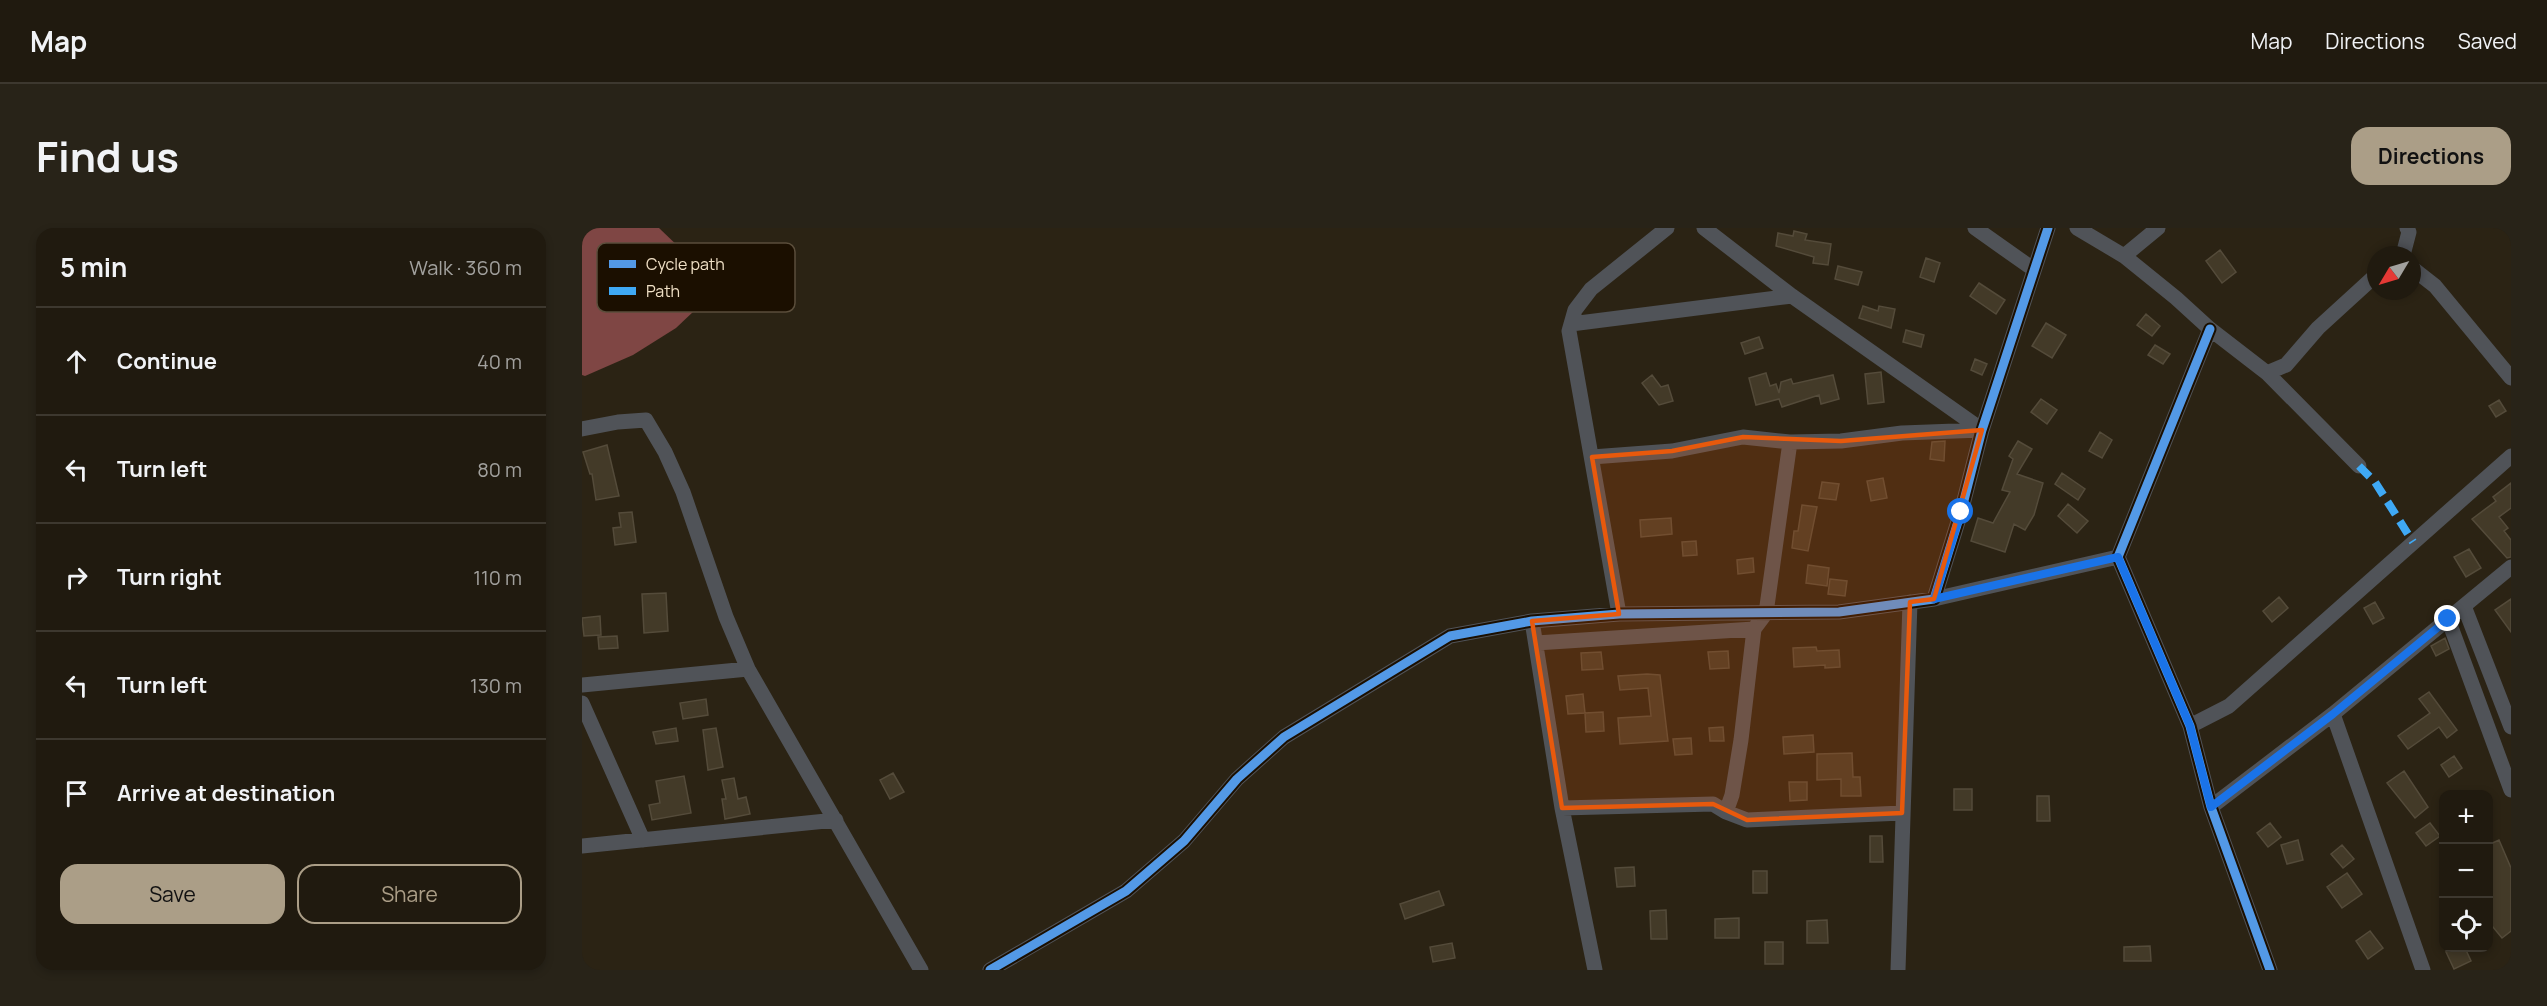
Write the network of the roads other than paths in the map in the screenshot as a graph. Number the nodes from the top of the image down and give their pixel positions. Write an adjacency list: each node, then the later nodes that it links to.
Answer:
1 (1667, 228): 14 (street)
2 (1704, 228): 13 (street)
3 (1975, 228): 10 (street)
4 (2048, 228): 10 (street)
5 (2077, 228): 9 (street)
6 (2158, 228): 9 (street)
7 (2408, 228): 8 (street)
8 (2405, 246)
9 (2124, 256): 15 (street)
10 (2033, 269): 19 (street)
11 (2421, 275): 17 (street)
12 (2367, 283): 16 (street)
13 (1792, 296): 14 (street); 19 (street)
14 (1571, 324): 22 (street)
15 (2210, 329): 16 (street); 24 (street)
16 (2267, 373): 23 (street)
17 (2511, 378)
18 (582, 429): 35 (street)
19 (1982, 430): 20 (street); 26 (street)
20 (1790, 442): 22 (street); 29 (street)
21 (2511, 456): 39 (street)
22 (1592, 457): 30 (street)
23 (2359, 466)
24 (2118, 557): 26 (street); 39 (street)
25 (2511, 567): 28 (street)
26 (1934, 599): 27 (street)
27 (1910, 602): 29 (street); 45 (street)
28 (2464, 606): 31 (street); 40 (street)
29 (1766, 613): 30 (street); 33 (street)
30 (1619, 614): 32 (street)
31 (2448, 619): 38 (street); 41 (street)
32 (1532, 621): 34 (street); 50 (street)
33 (1754, 629): 34 (street); 44 (street)
34 (1536, 643): 43 (street)
35 (748, 669): 36 (street); 46 (street)
36 (582, 685)
37 (582, 704): 47 (street)
38 (2333, 714): 42 (street); 54 (street)
39 (2190, 726): 42 (street)
40 (2511, 727)
41 (2511, 790)
42 (2211, 807): 53 (street)
43 (1562, 808): 44 (street); 51 (street)
44 (1726, 812): 45 (street)
45 (1902, 813): 52 (street)
46 (836, 820): 47 (street); 49 (street)
47 (642, 840): 48 (street)
48 (582, 846)
49 (921, 970)
50 (990, 970)
51 (1595, 970)
52 (1898, 970)
53 (2270, 970)
54 (2423, 970)

